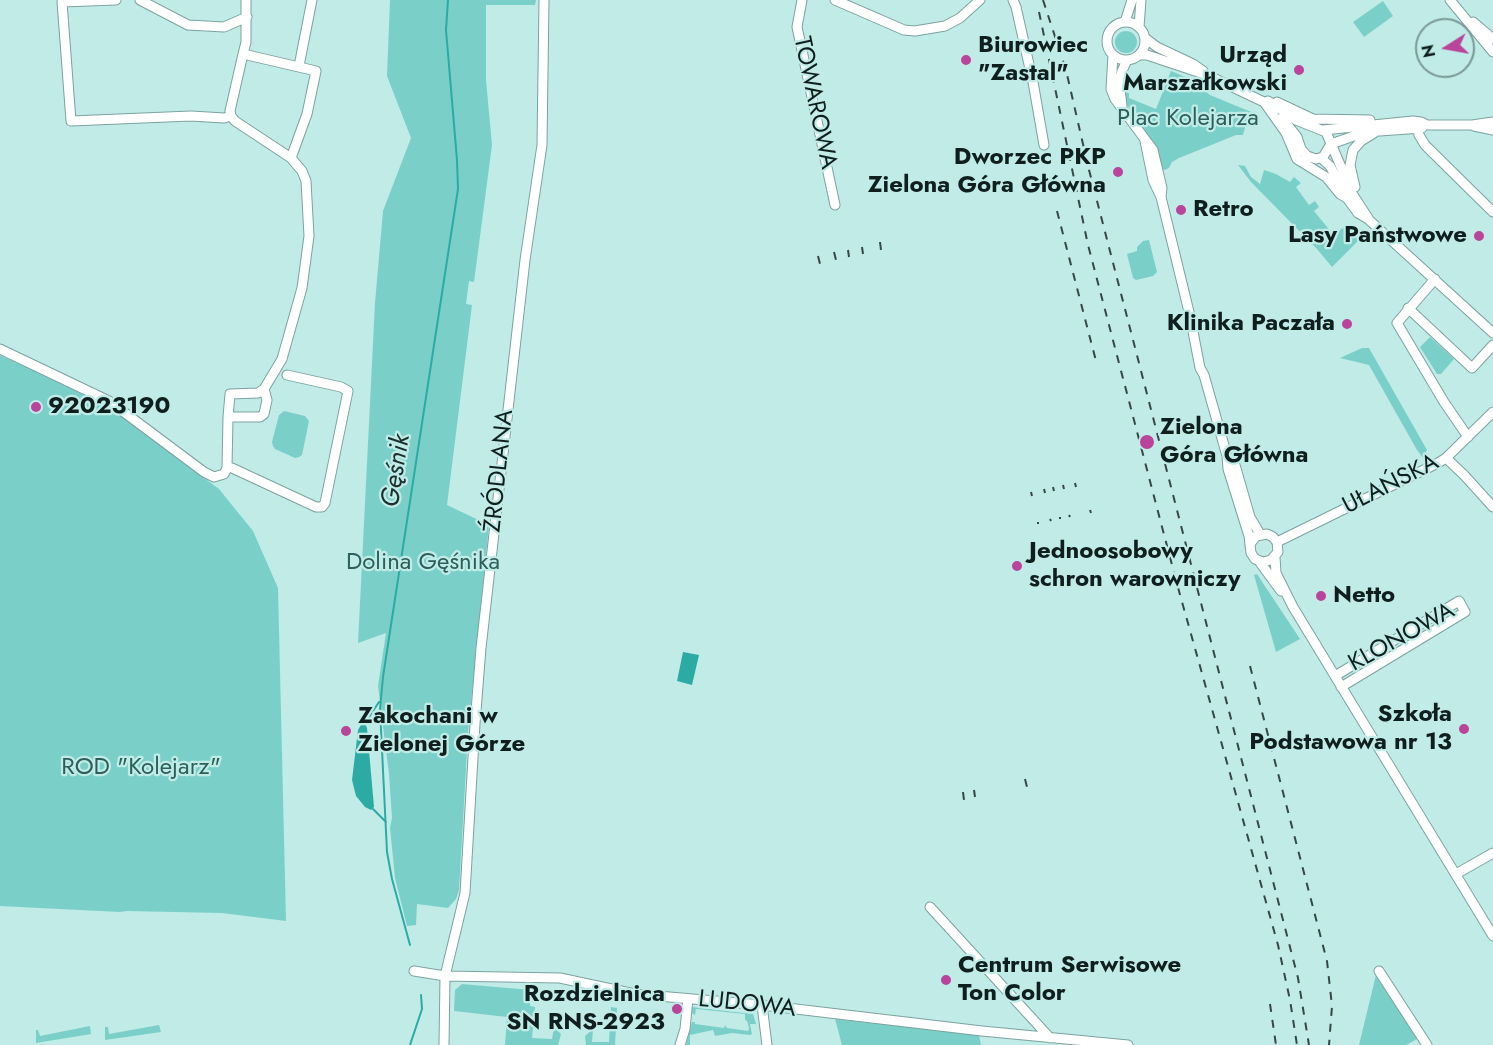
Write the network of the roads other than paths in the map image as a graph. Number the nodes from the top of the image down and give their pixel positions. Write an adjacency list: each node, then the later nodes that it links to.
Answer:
1 (116, 0): 28 (street)
2 (140, 0): 14 (street)
3 (246, 0): 14 (street)
4 (312, 0): 24 (street)
5 (544, 0): 74 (street, ŹRÓDLANA)
6 (802, 0): 43 (street, TOWAROWA)
7 (835, 0): 8 (street)
8 (980, 0)
9 (1012, 0): 38 (street)
10 (1132, 0): 15 (street)
11 (1141, 0): 16 (street)
12 (1450, 0): 13 (street)
13 (1464, 15): 18 (street); 19 (street)
14 (247, 17): 20 (street)
15 (1125, 22): 16 (street); 21 (street)
16 (1139, 27): 17 (street)
17 (1145, 38): 22 (street); 25 (street)
18 (1493, 39)
19 (1493, 52)
20 (243, 54): 24 (street); 28 (street)
21 (1113, 55): 23 (street); 27 (street)
22 (1139, 55): 23 (street); 25 (street)
23 (1127, 60): 27 (street)
24 (299, 66): 39 (street)
25 (1207, 75): 26 (street)
26 (1266, 103): 29 (street); 33 (street); 36 (street); 41 (street)
27 (1123, 108): 56 (street)
28 (231, 116): 39 (street)
29 (1390, 123): 32 (street); 33 (street)
30 (1493, 123): 31 (street)
31 (1472, 125): 32 (street); 34 (street)
32 (1423, 127): 35 (street); 44 (street)
33 (1318, 129): 36 (street); 37 (street)
34 (1493, 130)
35 (1378, 131): 37 (street); 42 (street)
36 (1300, 144): 40 (street)
37 (1331, 144): 40 (street); 42 (street)
38 (1044, 145)
39 (291, 158): 52 (street)
40 (1321, 158): 41 (street)
41 (1347, 198): 45 (street)
42 (1358, 203): 45 (street)
43 (835, 206)
44 (1493, 212)
45 (1368, 219): 46 (street)
46 (1435, 279): 47 (street); 48 (street)
47 (1408, 308): 49 (street); 55 (street)
48 (1493, 333)
49 (1493, 345)
50 (0, 349): 58 (street)
51 (287, 375): 58 (street)
52 (264, 389): 54 (street); 54 (street)
53 (1493, 412): 55 (street, UŁAŃSKA)
54 (228, 417): 58 (street)
55 (1468, 437): 57 (street, UŁAŃSKA)
56 (1227, 456): 60 (street); 62 (street)
57 (1446, 458): 59 (street); 61 (street, UŁAŃSKA)
58 (228, 471)
59 (1493, 507)
60 (1260, 534): 61 (street); 62 (street)
61 (1277, 542): 63 (street)
62 (1250, 544): 64 (street)
63 (1275, 558): 64 (street); 65 (street)
64 (1259, 561): 65 (street)
65 (1293, 607): 66 (street)
66 (1335, 676): 67 (street); 67 (street, KLONOWA)
67 (1341, 687): 69 (street)
68 (1493, 853): 69 (street)
69 (1456, 874): 71 (street)
70 (930, 907): 77 (street)
71 (1493, 936)
72 (414, 971): 74 (street)
73 (1379, 971): 83 (street)
74 (445, 976): 75 (street, LUDOWA); 79 (street, ŹRÓDLANA)
75 (688, 999): 76 (street, LUDOWA); 80 (street)
76 (762, 1005): 77 (street, LUDOWA); 81 (street)
77 (1050, 1038): 78 (street, LUDOWA)
78 (1096, 1044): 82 (street, LUDOWA)
79 (444, 1045)
80 (681, 1045)
81 (766, 1045)
82 (1128, 1045)
83 (1427, 1045)

